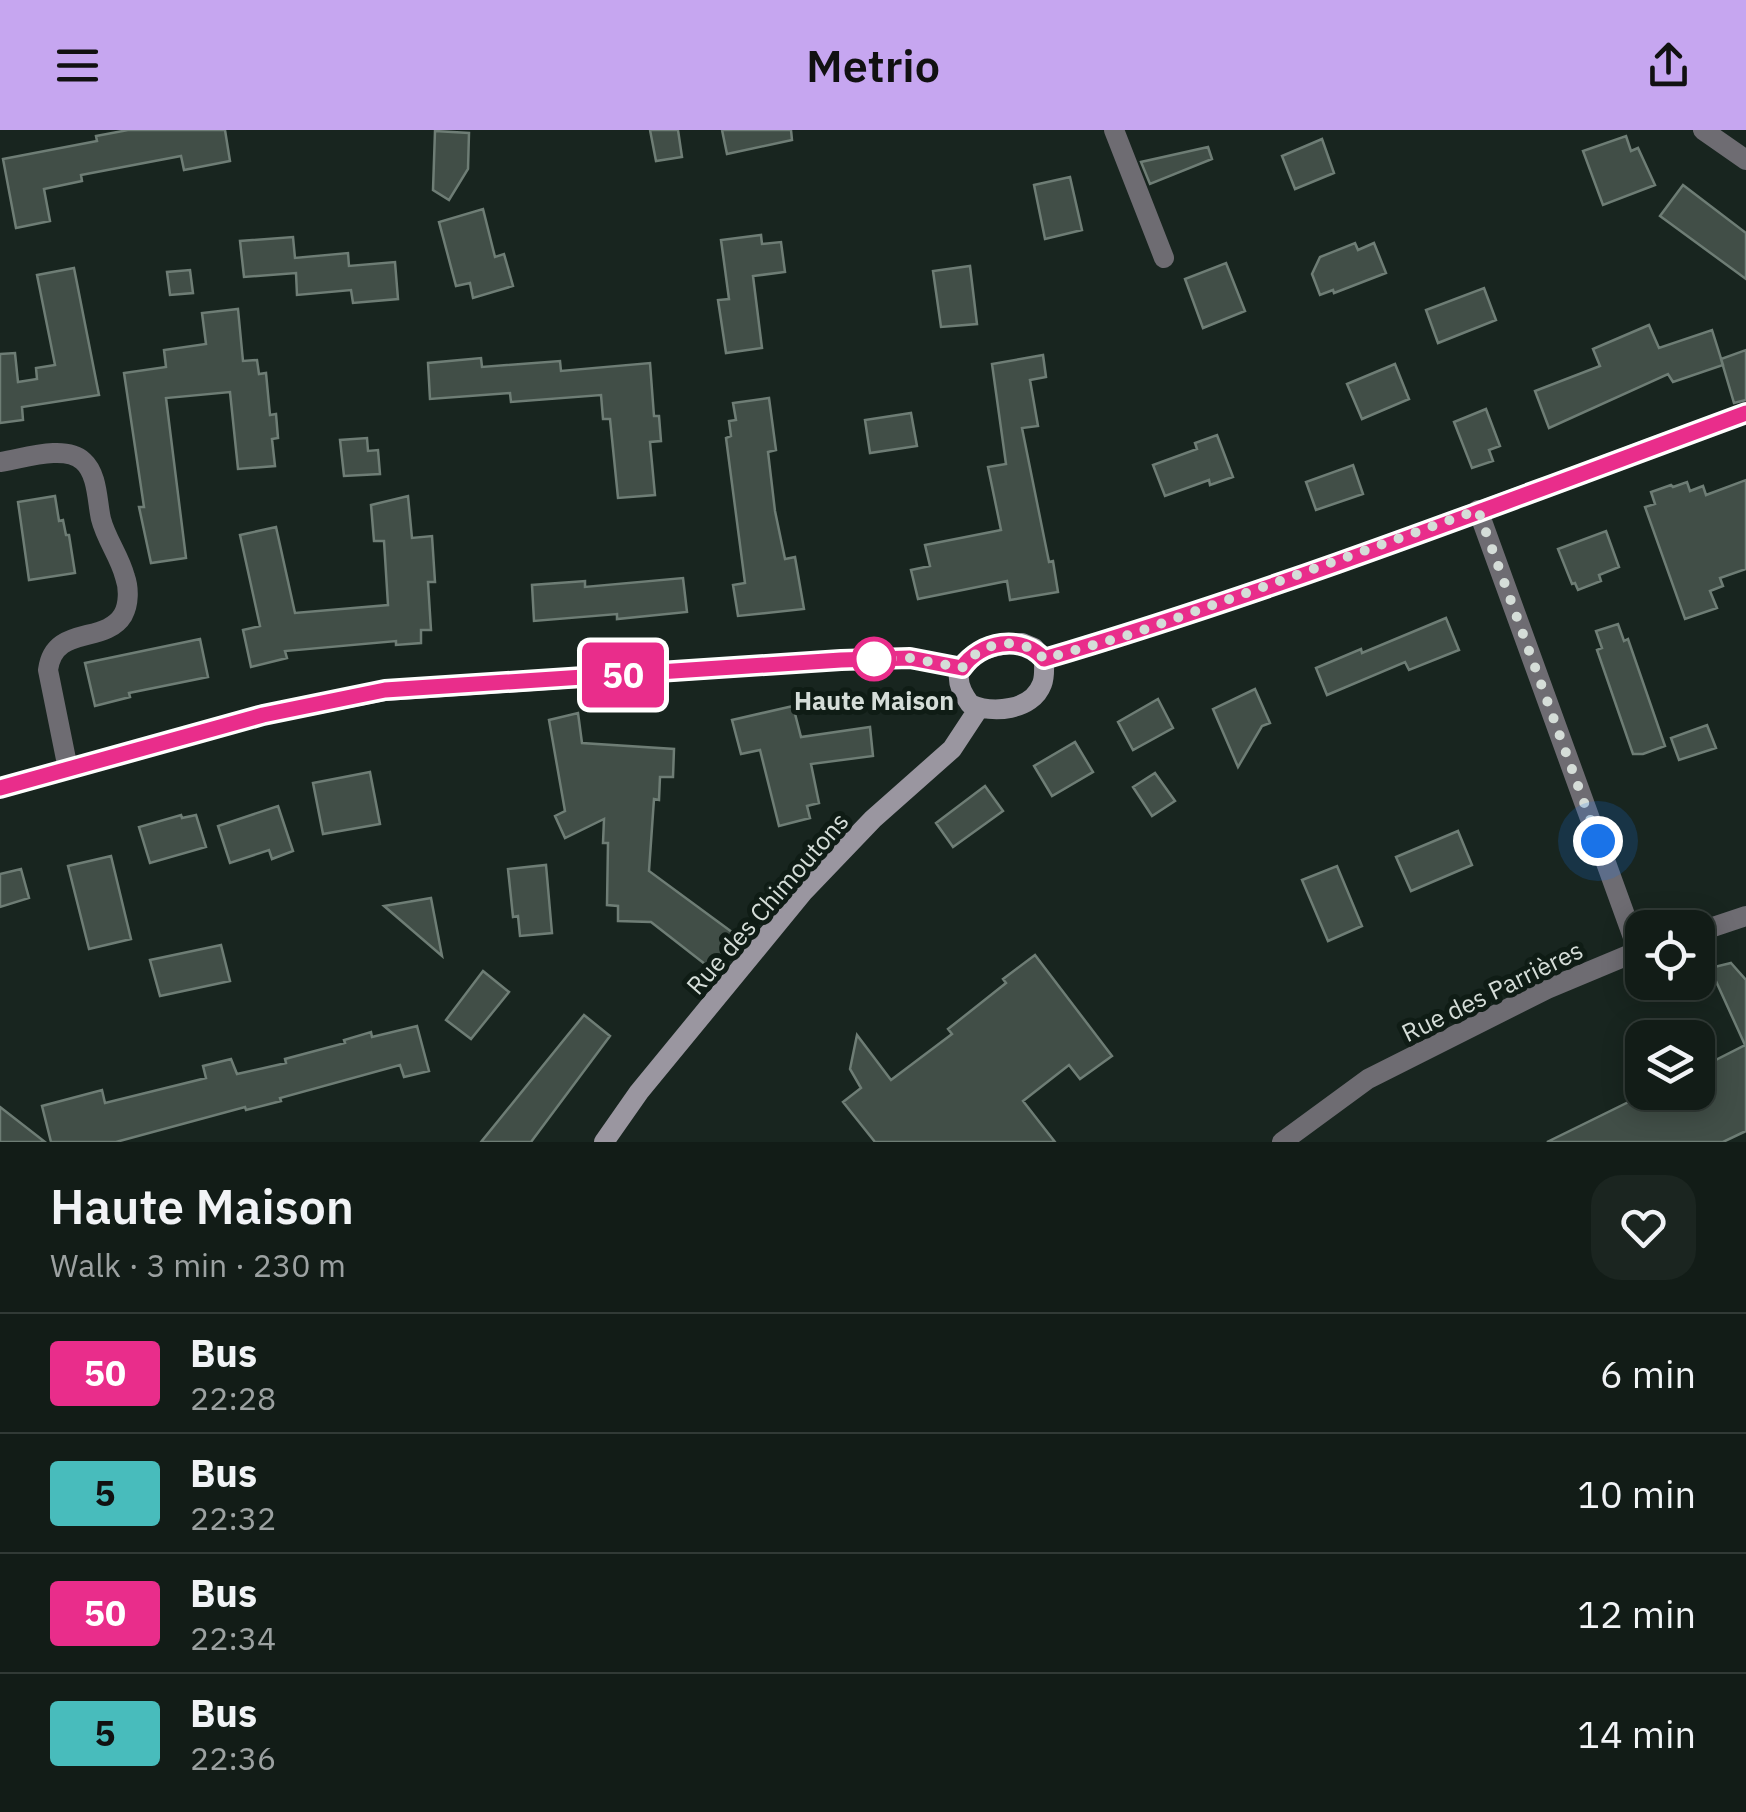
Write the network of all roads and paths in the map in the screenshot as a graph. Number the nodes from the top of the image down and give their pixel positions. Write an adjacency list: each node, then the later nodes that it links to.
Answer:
1 (1114, 130): 4 (street)
2 (1703, 130): 3 (street)
3 (1746, 160)
4 (1164, 258)
5 (1746, 413): 7 (main road)
6 (0, 462): 11 (street)
7 (1478, 510): 8 (main road); 13 (street, Rue des Parrières)
8 (1044, 659): 9 (main road); 10 (main road)
9 (962, 668): 10 (main road); 11 (main road)
10 (979, 708): 17 (main road, Rue des Chimoutons)
11 (68, 768): 12 (main road)
12 (0, 788)
13 (1625, 910)
14 (1746, 916): 15 (street)
15 (1715, 926)
16 (1625, 956): 18 (street, Rue des Parrières)
17 (604, 1142)
18 (1282, 1142)

